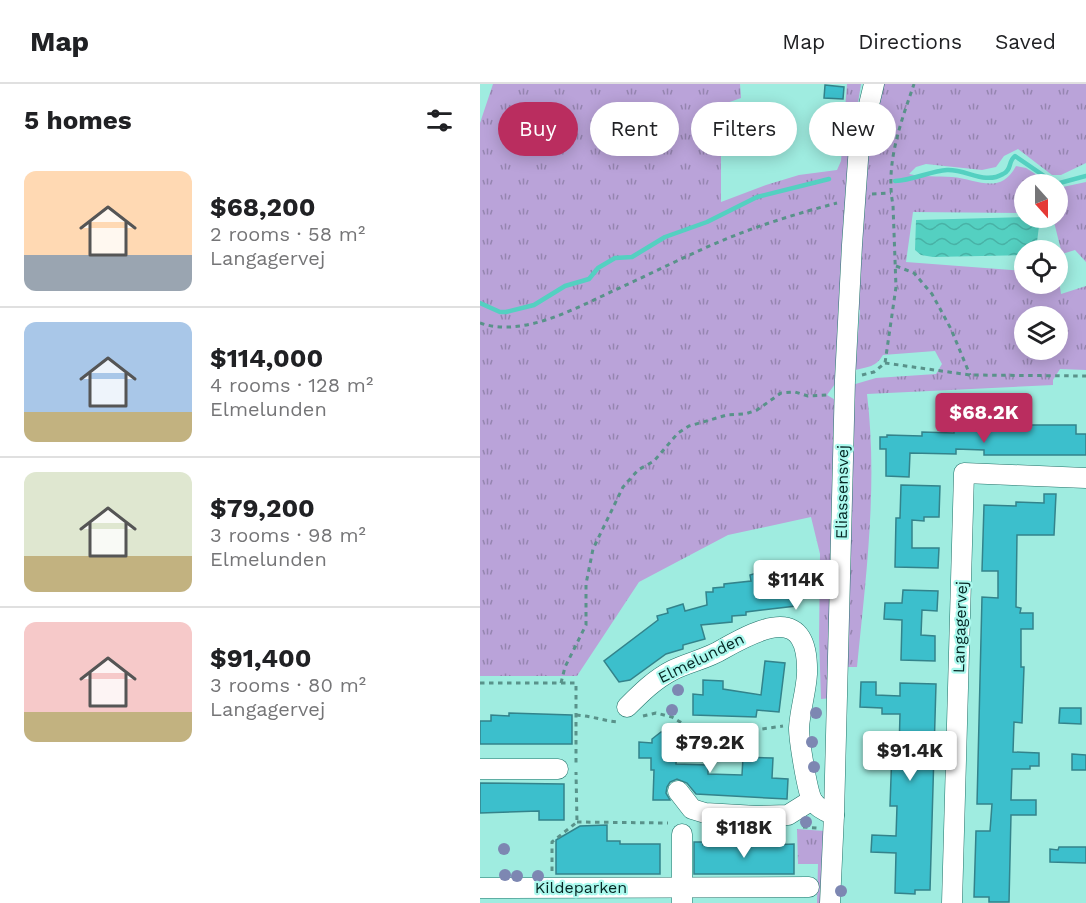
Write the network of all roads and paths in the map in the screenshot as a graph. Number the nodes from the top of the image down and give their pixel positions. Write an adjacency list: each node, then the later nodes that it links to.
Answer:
1 (874, 84): 11 (street, Eliassensvej)
2 (914, 84): 3 (path)
3 (891, 193): 4 (path); 6 (path)
4 (865, 196)
5 (837, 203): 7 (path)
6 (896, 266): 8 (path); 9 (path)
7 (480, 323)
8 (885, 363): 9 (path); 11 (path)
9 (970, 375): 10 (path)
10 (1086, 376)
11 (845, 388): 14 (path); 22 (street, Eliassensvej)
12 (1086, 478): 29 (street, Langagervej)
13 (480, 683): 14 (path)
14 (561, 683): 15 (path)
15 (576, 715): 16 (path); 24 (path)
16 (629, 715): 17 (path); 17 (street, Elmelunden)
17 (799, 729): 21 (street, Elmelunden)
18 (480, 769): 19 (street)
19 (558, 769)
20 (678, 791): 21 (street)
21 (812, 800): 22 (street)
22 (834, 815): 28 (street, Eliassensvej)
23 (682, 834): 27 (street)
24 (553, 887): 26 (street, Kildeparken); 27 (street, Kildeparken)
25 (809, 887): 27 (street, Kildeparken)
26 (480, 888)
27 (682, 895)
28 (830, 903)
29 (952, 903)

